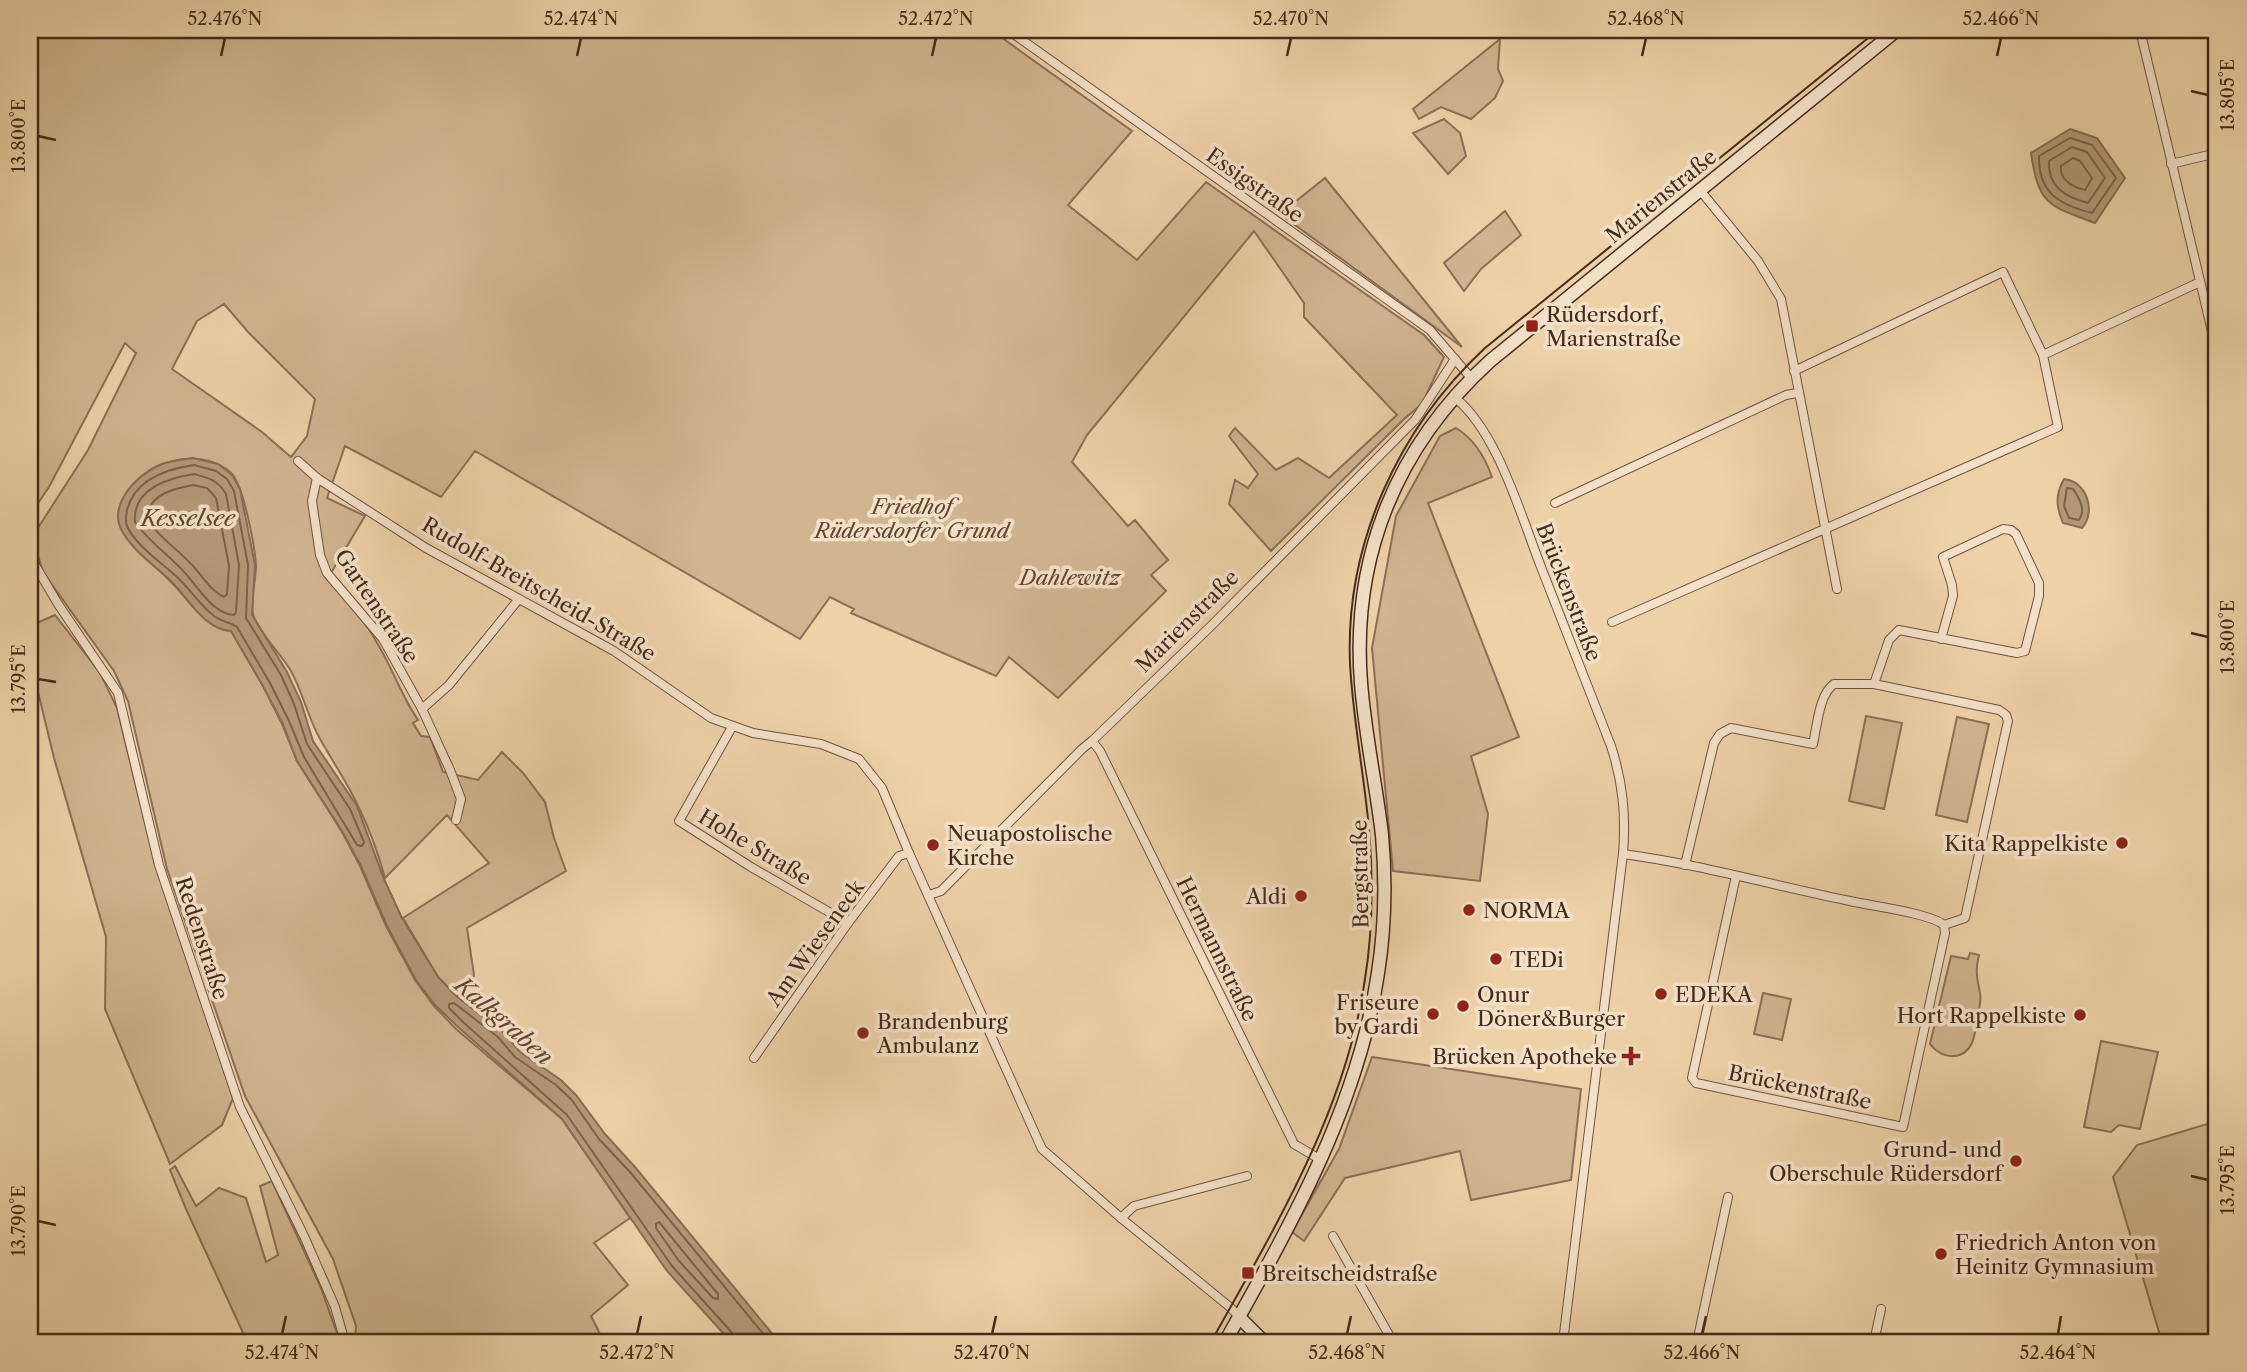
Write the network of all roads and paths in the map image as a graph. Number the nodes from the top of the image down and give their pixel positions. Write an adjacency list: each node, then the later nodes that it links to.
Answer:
1 (1008, 30): 11 (street, Essigstraße)
2 (1897, 30): 6 (street, Marienstraße)
3 (2140, 30): 5 (street)
4 (2217, 153): 5 (street)
5 (2171, 164): 7 (street)
6 (1699, 189): 12 (street); 13 (street, Marienstraße)
7 (2200, 282): 8 (street); 10 (street)
8 (2213, 319): 9 (street)
9 (2217, 352)
10 (2043, 355): 12 (street); 19 (street)
11 (1455, 359): 13 (street, Essigstraße); 28 (street, Marienstraße)
12 (1794, 371): 14 (street)
13 (1471, 378): 15 (street, Marienstraße)
14 (1797, 393): 18 (street); 19 (street)
15 (1454, 397): 31 (street, Brückenstraße); 38 (street, Bergstraße)
16 (298, 461): 17 (street, Rudolf-Breitscheid-Straße)
17 (317, 478): 22 (street, Rudolf-Breitscheid-Straße); 26 (street, Gartenstraße)
18 (1555, 503)
19 (1827, 528): 21 (street); 23 (street)
20 (30, 548): 45 (street, Redenstraße)
21 (1837, 589)
22 (517, 600): 26 (street); 27 (street, Rudolf-Breitscheid-Straße)
23 (1612, 622)
24 (1941, 639): 24 (street); 25 (street)
25 (1874, 684): 32 (street); 36 (street)
26 (422, 709): 29 (street, Gartenstraße)
27 (732, 727): 30 (street, Rudolf-Breitscheid-Straße); 35 (street, Hohe Straße)
28 (1092, 741): 34 (street, Marienstraße); 38 (street, Hermannstraße)
29 (456, 820)
30 (909, 853): 34 (street, Rudolf-Breitscheid-Straße); 35 (street, Am Wieseneck)
31 (1623, 854): 32 (street); 49 (street, Brückenstraße)
32 (1685, 865): 33 (street)
33 (1736, 877): 36 (street); 36 (street, Brückenstraße)
34 (929, 895): 41 (street, Rudolf-Breitscheid-Straße)
35 (848, 923): 37 (street, Am Wieseneck)
36 (1944, 925)
37 (754, 1058)
38 (1321, 1160): 44 (street, Bergstraße)
39 (1247, 1176): 41 (street)
40 (1728, 1197): 50 (street)
41 (1121, 1218): 44 (street, Rudolf-Breitscheid-Straße)
42 (1333, 1236): 48 (street)
43 (1881, 1309): 51 (street)
44 (1239, 1317): 46 (street, Bergstraße); 47 (street, Rudolf-Breitscheid-Straße)
45 (345, 1342)
46 (1225, 1342)
47 (1264, 1342)
48 (1393, 1342)
49 (1563, 1342)
50 (1697, 1342)
51 (1874, 1342)

